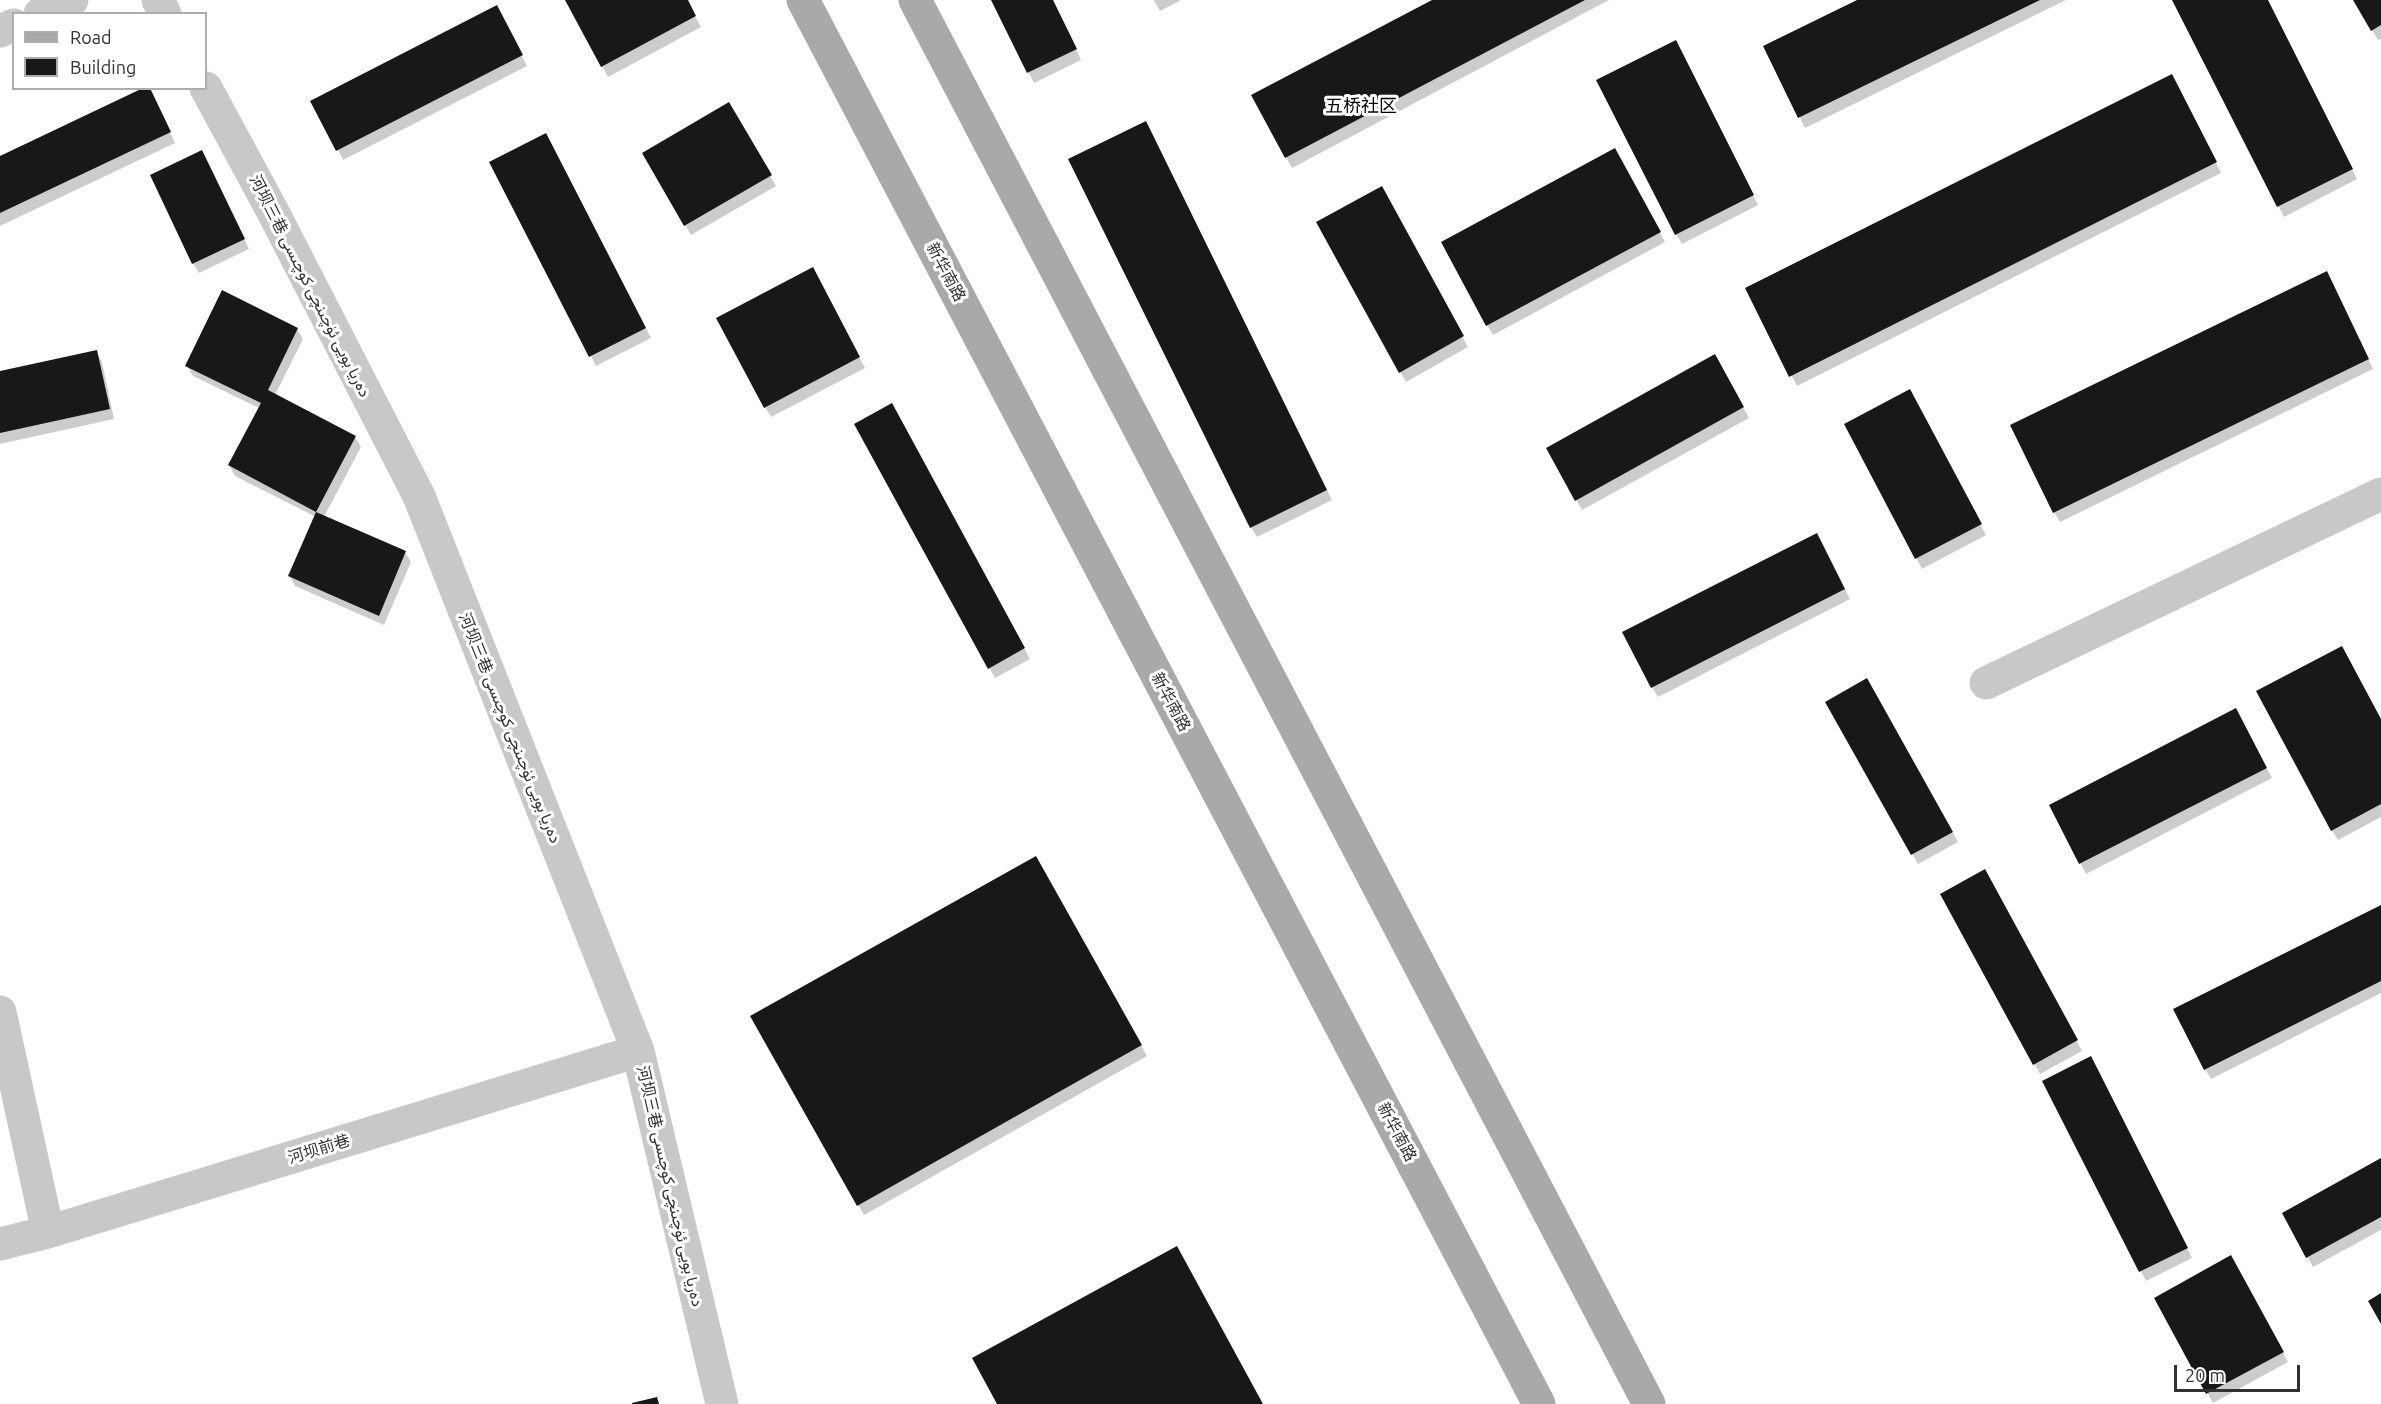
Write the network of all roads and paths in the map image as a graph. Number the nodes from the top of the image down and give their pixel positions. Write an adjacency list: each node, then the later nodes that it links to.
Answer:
1 (72, 0): 4 (street)
2 (803, 0): 13 (main road, 新华南路)
3 (915, 0): 14 (main road)
4 (45, 12)
5 (207, 90): 9 (street, 河坝三巷 دەريا بويى ئۈچىنچى كوچىسى)
6 (2381, 494): 7 (street)
7 (1986, 683)
8 (0, 1012): 10 (street)
9 (638, 1051): 10 (street, 河坝前巷); 12 (street, 河坝三巷 دەريا بويى ئۈچىنچى كوچىسى)
10 (48, 1232): 11 (street, 河坝前巷)
11 (0, 1244)
12 (722, 1404)
13 (1539, 1404)
14 (1649, 1404)

